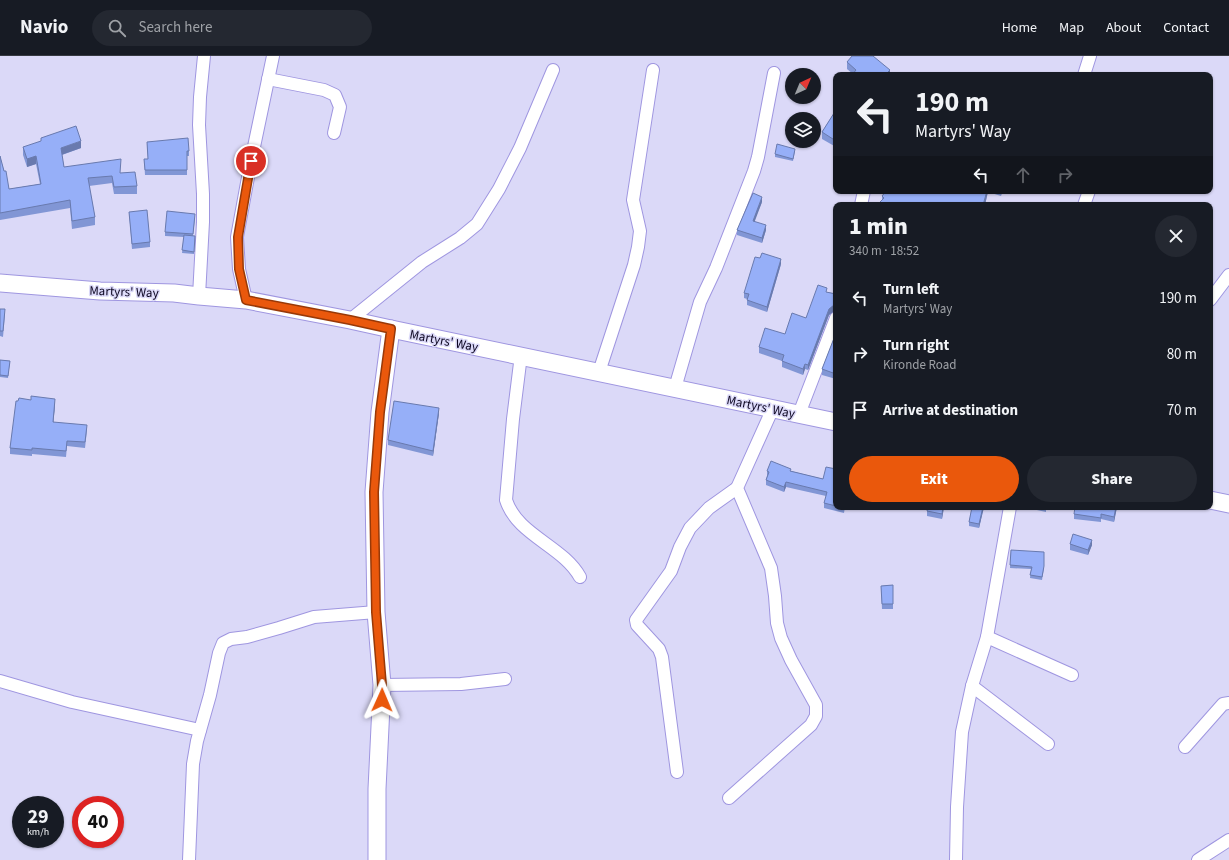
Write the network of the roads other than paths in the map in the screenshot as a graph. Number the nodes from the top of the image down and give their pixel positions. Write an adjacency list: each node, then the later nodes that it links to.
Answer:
1 (204, 56): 13 (street)
2 (273, 56): 8 (street)
3 (1090, 56): 6 (street)
4 (553, 70): 15 (street)
5 (653, 70): 19 (street)
6 (1085, 72)
7 (774, 73): 20 (street)
8 (268, 79): 9 (street); 14 (street)
9 (334, 133)
10 (1229, 275): 12 (street)
11 (0, 283): 13 (main road, Martyrs' Way)
12 (1214, 286)
13 (199, 296): 14 (main road, Martyrs' Way)
14 (246, 300): 15 (main road, Martyrs' Way)
15 (350, 320): 17 (main road, Martyrs' Way)
16 (833, 326): 22 (street)
17 (391, 329): 18 (main road, Martyrs' Way); 29 (main road)
18 (521, 355): 19 (main road, Martyrs' Way); 28 (street)
19 (599, 372): 20 (main road, Martyrs' Way)
20 (675, 388): 21 (main road, Martyrs' Way)
21 (773, 408): 22 (main road, Martyrs' Way); 24 (street)
22 (799, 414): 23 (main road, Martyrs' Way)
23 (833, 421)
24 (737, 488): 40 (street); 41 (street)
25 (1213, 501): 26 (main road)
26 (1229, 504)
27 (1009, 510): 30 (street)
28 (580, 577)
29 (376, 612): 34 (main road); 37 (street)
30 (987, 637): 31 (street); 35 (street)
31 (1072, 675)
32 (505, 679): 34 (street)
33 (0, 682): 37 (street)
34 (382, 685): 44 (main road)
35 (972, 686): 38 (street); 45 (street)
36 (1229, 703): 39 (street)
37 (200, 730): 43 (street)
38 (1048, 744)
39 (1185, 747)
40 (676, 772)
41 (729, 798)
42 (1229, 840): 46 (street)
43 (189, 860)
44 (377, 860)
45 (956, 860)
46 (1198, 860)

